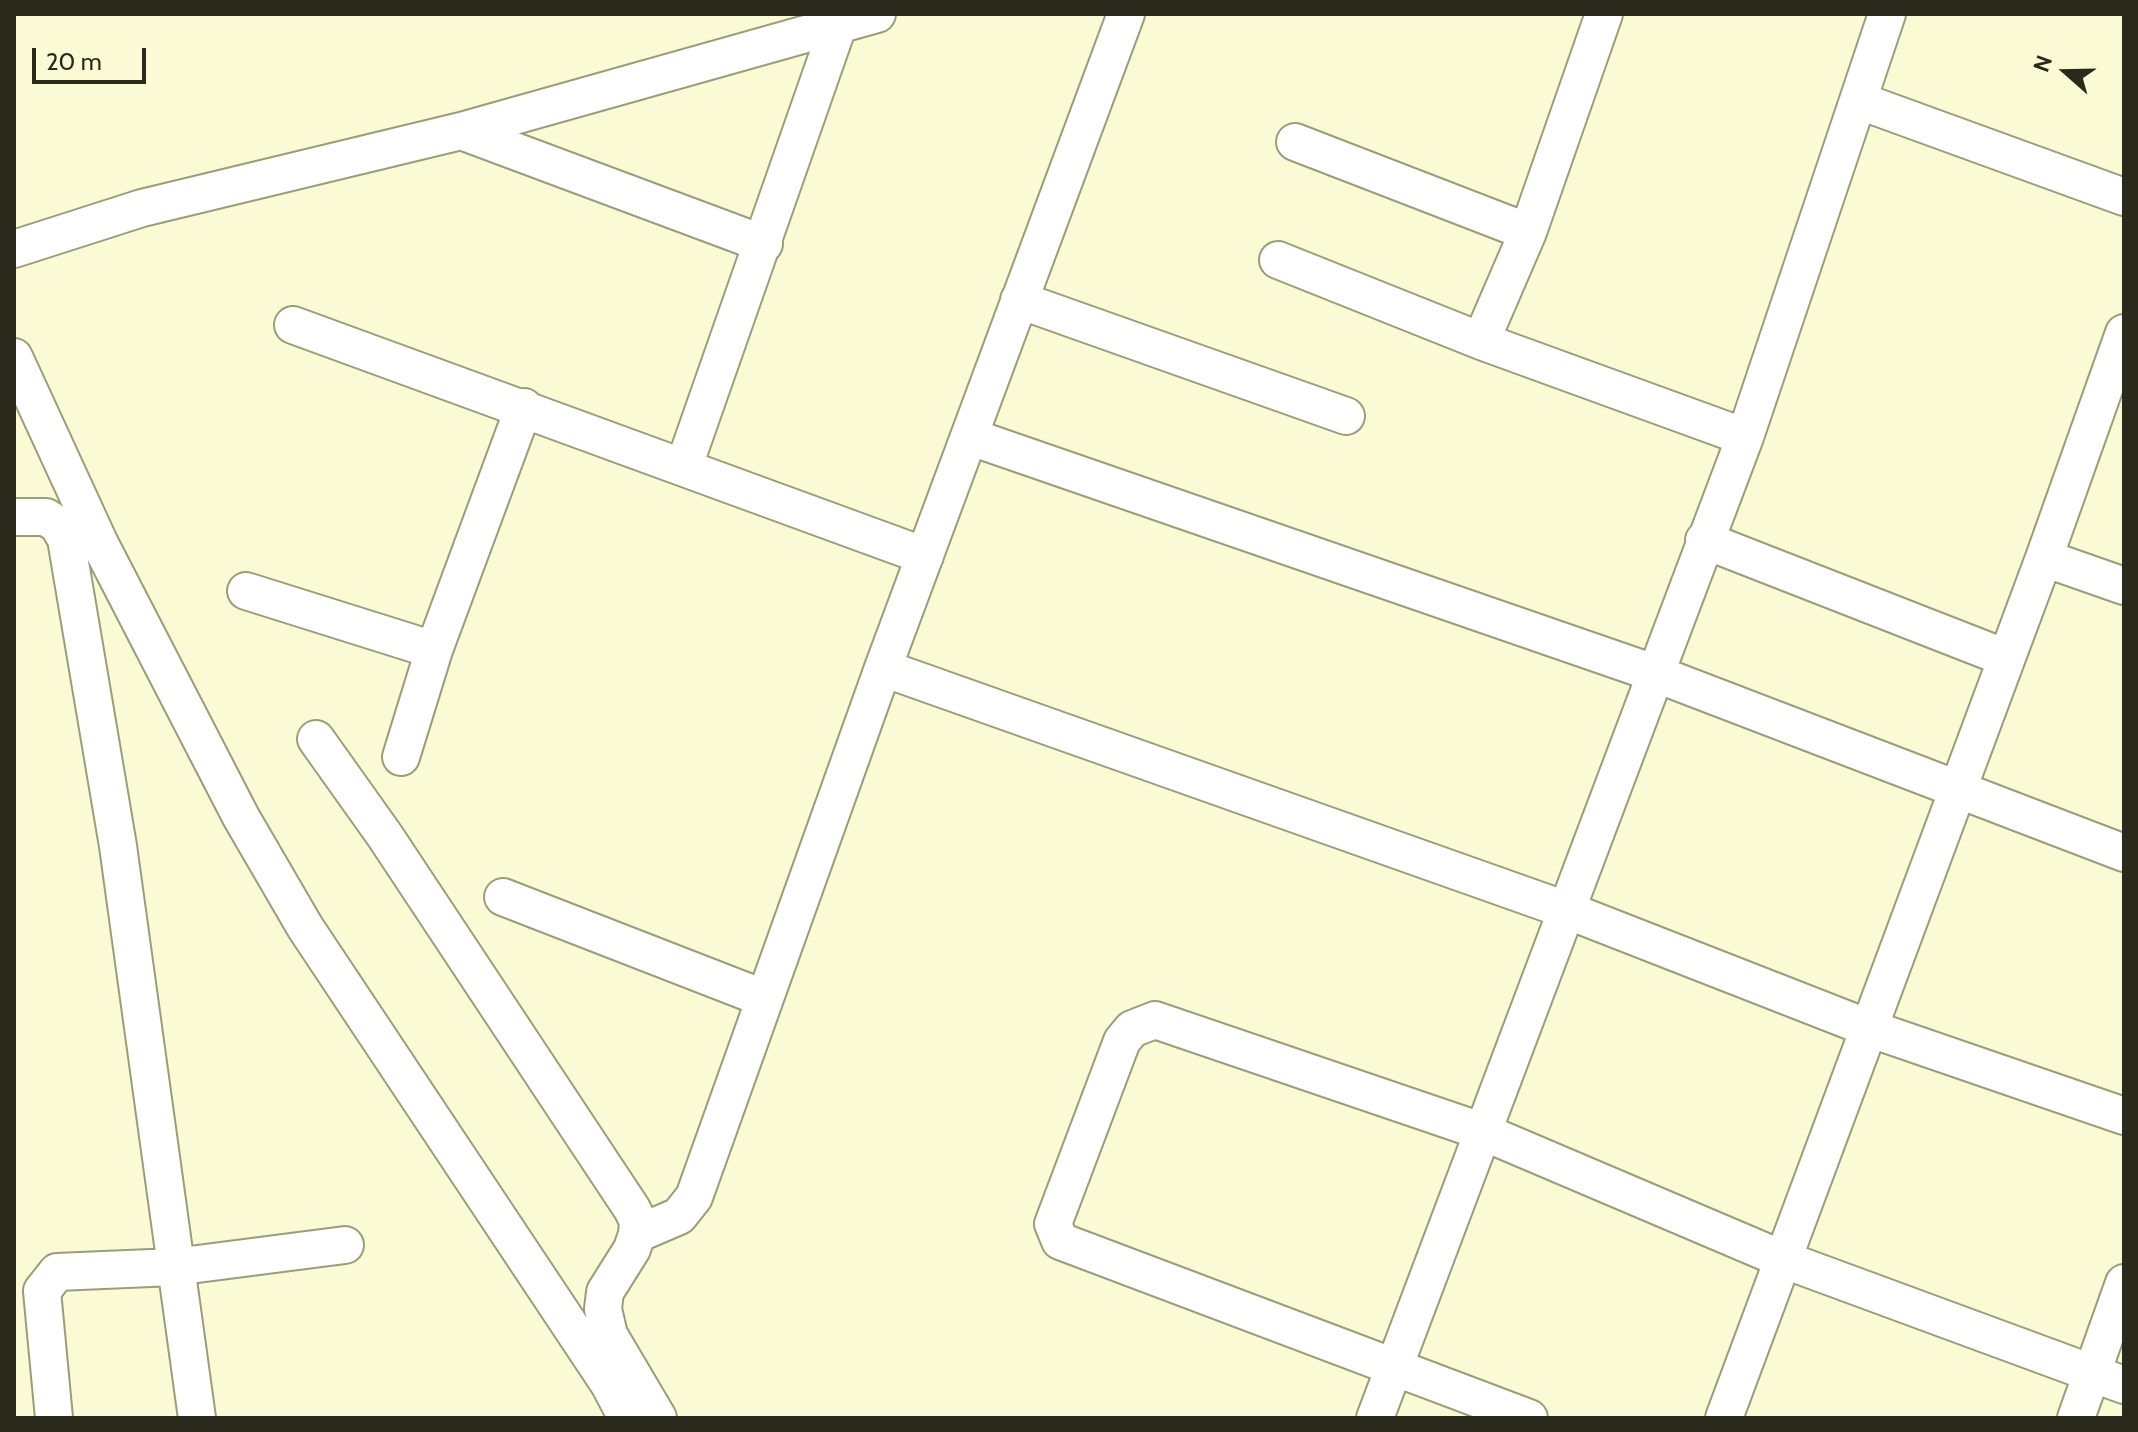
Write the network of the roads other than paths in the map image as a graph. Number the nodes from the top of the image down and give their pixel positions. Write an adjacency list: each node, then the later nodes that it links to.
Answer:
1 (877, 14): 5 (street)
2 (1126, 14): 14 (street)
3 (1604, 14): 10 (street)
4 (1887, 14): 6 (street)
5 (838, 26): 7 (street); 11 (street)
6 (1860, 101): 9 (street); 22 (street)
7 (461, 131): 11 (street); 12 (street)
8 (1295, 142): 10 (street)
9 (2124, 197)
10 (1528, 232): 17 (street)
11 (764, 244): 23 (street)
12 (14, 249)
13 (1278, 260): 17 (street)
14 (1019, 300): 20 (street); 21 (street)
15 (293, 325): 19 (street)
16 (2124, 333): 27 (street)
17 (1481, 341): 22 (street)
18 (14, 357): 53 (street)
19 (524, 407): 23 (street); 30 (street)
20 (1346, 416)
21 (971, 437): 26 (street); 33 (street)
22 (1745, 437): 25 (street)
23 (684, 466): 26 (street)
24 (14, 517): 47 (street)
25 (1704, 540): 31 (street); 33 (street)
26 (925, 556): 32 (street)
27 (2044, 558): 28 (street); 31 (street)
28 (2124, 586)
29 (246, 591): 30 (street)
30 (434, 650): 35 (street)
31 (2006, 658): 36 (street)
32 (883, 668): 39 (street); 40 (street)
33 (1654, 673): 36 (street); 39 (street)
34 (316, 739): 44 (street)
35 (401, 757)
36 (1959, 790): 37 (street); 41 (street)
37 (2124, 853)
38 (503, 897): 40 (street)
39 (1569, 911): 41 (street); 43 (street)
40 (763, 998): 44 (street)
41 (1871, 1029): 42 (street); 46 (street)
42 (2124, 1116)
43 (1481, 1131): 46 (street); 49 (street); 49 (street)
44 (637, 1234): 54 (street)
45 (345, 1245): 47 (street)
46 (1782, 1259): 50 (street); 57 (street)
47 (174, 1267): 51 (street); 52 (street)
48 (2124, 1283): 50 (street)
49 (1393, 1368): 55 (street); 56 (street)
50 (2108, 1379): 58 (street)
51 (54, 1418)
52 (197, 1418)
53 (627, 1418)
54 (658, 1418)
55 (1375, 1418)
56 (1529, 1418)
57 (1724, 1418)
58 (2076, 1418)

